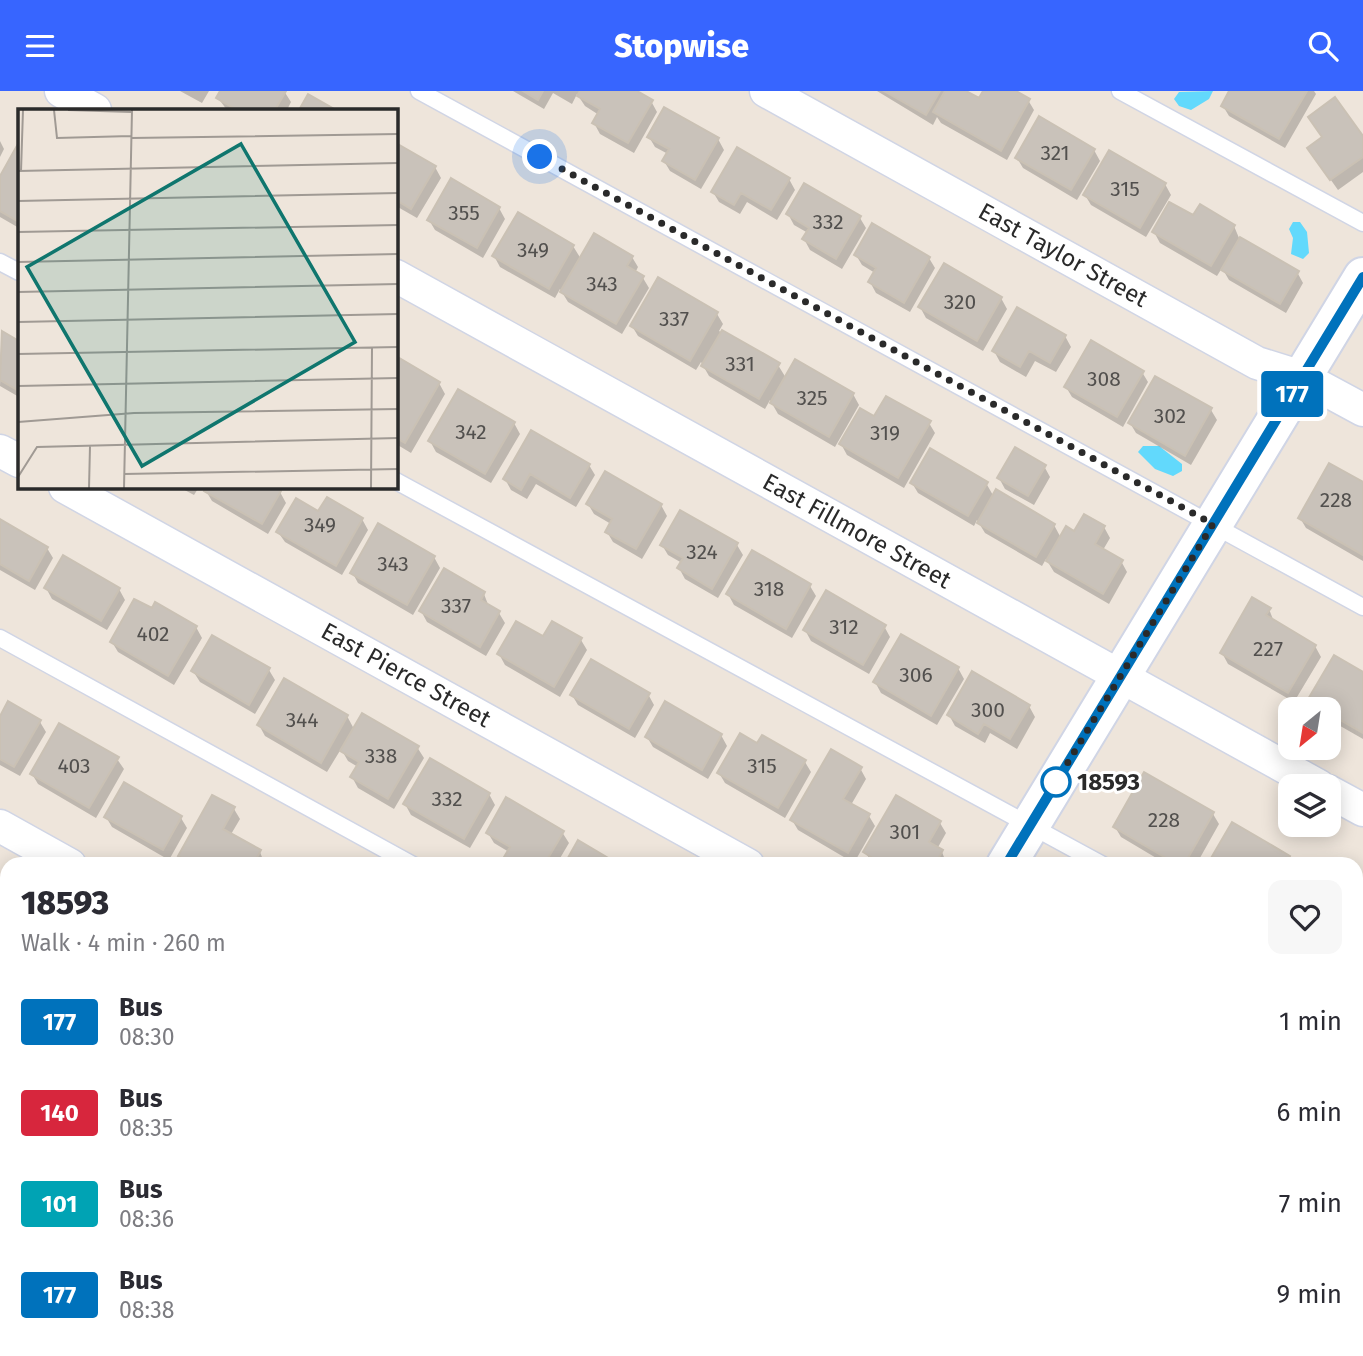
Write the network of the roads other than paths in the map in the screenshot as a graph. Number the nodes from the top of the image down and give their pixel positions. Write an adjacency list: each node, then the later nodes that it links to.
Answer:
1 (61, 91): 5 (street)
2 (419, 91): 17 (lane)
3 (766, 91): 11 (street, East Taylor Street)
4 (1120, 91): 6 (lane)
5 (94, 109)
6 (1363, 223)
7 (0, 262): 8 (lane)
8 (18, 271)
9 (397, 277): 20 (street, East Fillmore Street)
10 (1363, 277): 11 (street)
11 (1302, 377): 12 (street, East Taylor Street); 17 (street)
12 (1363, 410)
13 (0, 451): 14 (street)
14 (18, 460)
15 (397, 482): 24 (lane)
16 (67, 488): 28 (street, East Pierce Street)
17 (1213, 524): 18 (lane); 20 (street)
18 (1363, 607)
19 (0, 638): 27 (lane)
20 (1120, 676): 21 (street, East Fillmore Street); 24 (street)
21 (1297, 774)
22 (1341, 798): 23 (street)
23 (1363, 810)
24 (1030, 824): 29 (street); 30 (lane)
25 (0, 826): 26 (street)
26 (56, 857)
27 (397, 857)
28 (734, 857)
29 (1011, 857)
30 (1089, 857)

